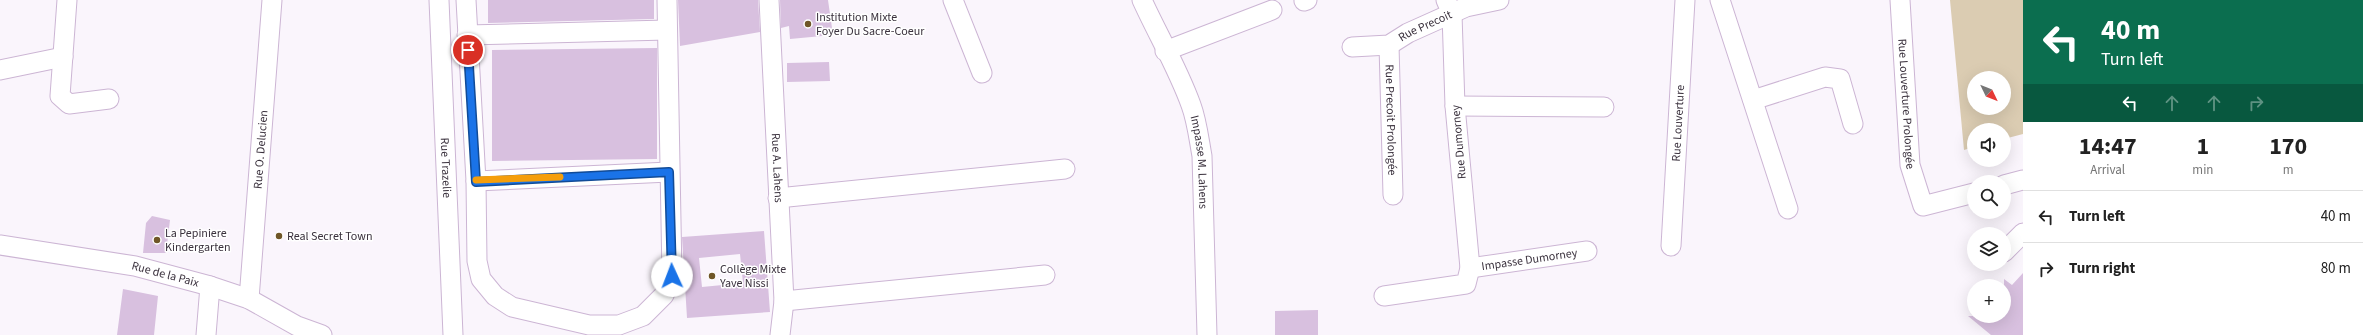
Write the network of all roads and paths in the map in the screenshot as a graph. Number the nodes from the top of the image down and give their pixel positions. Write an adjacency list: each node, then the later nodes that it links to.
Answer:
1 (67, 0): 20 (street)
2 (272, 0): 46 (street, Rue O. Delucien)
3 (439, 0): 50 (street, Rue Trazelie)
4 (466, 0): 16 (street)
5 (667, 0): 15 (street)
6 (769, 0): 35 (street, Rue A. Lahens)
7 (953, 0): 22 (street)
8 (1142, 0): 19 (street, Impasse M. Lahens)
9 (1499, 0): 13 (street, Rue Precoit)
10 (1685, 0): 40 (street, Rue Louverture)
11 (1720, 0): 24 (street)
12 (1900, 0): 34 (street, Rue Louverture Prolongée)
13 (1449, 7): 17 (street, Rue Precoit); 25 (street, Rue Dumorney)
14 (1272, 10): 19 (street)
15 (667, 30): 16 (street); 29 (street)
16 (468, 35): 31 (street)
17 (1389, 45): 18 (street, Rue Precoit); 33 (street, Rue Precoit Prolongée)
18 (1352, 47)
19 (1165, 50): 52 (street, Impasse M. Lahens)
20 (63, 57): 21 (street); 23 (street)
21 (0, 70)
22 (982, 72)
23 (109, 99)
24 (1752, 100): 27 (street); 36 (street)
25 (1455, 106): 26 (street); 43 (street, Rue Dumorney)
26 (1604, 107)
27 (1854, 124)
28 (1065, 169): 35 (street)
29 (669, 172): 31 (street); 31 (street)
30 (2023, 180): 32 (street)
31 (476, 182)
32 (2011, 183)
33 (1393, 195)
34 (1967, 195)
35 (778, 198): 47 (street, Rue A. Lahens)
36 (1788, 209)
37 (2023, 233): 39 (street)
38 (0, 245): 44 (street, Rue de la Paix)
39 (2011, 245)
40 (1671, 246)
41 (1587, 251): 43 (street, Impasse Dumorney)
42 (1045, 275): 47 (street)
43 (1468, 276): 45 (street, Impasse Dumorney)
44 (210, 286): 46 (street, Rue de la Paix); 48 (street)
45 (1384, 296)
46 (249, 299): 49 (street, Rue de la Paix)
47 (784, 301): 51 (street, Rue A. Lahens)
48 (206, 335)
49 (322, 335)
50 (453, 335)
51 (780, 335)
52 (1207, 335)

